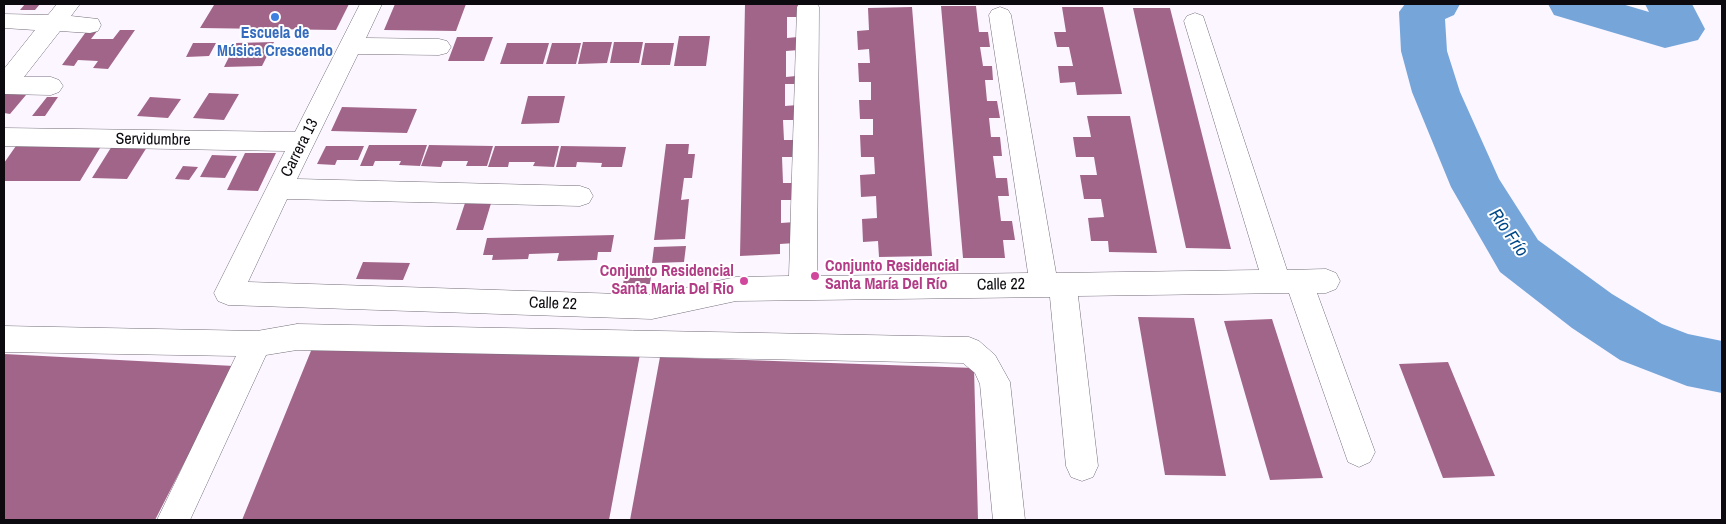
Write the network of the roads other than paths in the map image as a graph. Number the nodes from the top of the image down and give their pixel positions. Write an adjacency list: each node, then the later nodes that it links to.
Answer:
1 (69, 4): 7 (street)
2 (372, 4): 9 (street, Carrera 13)
3 (808, 7): 19 (street)
4 (1000, 15): 18 (street)
5 (7, 21): 7 (street)
6 (1195, 21): 17 (street)
7 (54, 23): 8 (street); 11 (street)
8 (90, 25)
9 (351, 46): 10 (street); 14 (street, Carrera 13)
10 (438, 47)
11 (4, 85): 12 (street)
12 (51, 86)
13 (4, 138): 14 (street, Servidumbre)
14 (303, 142): 15 (street, Carrera 13)
15 (280, 189): 16 (street); 20 (street, Carrera 13)
16 (580, 196)
17 (1301, 281): 18 (street, Calle 22); 23 (street)
18 (1053, 285): 19 (street, Calle 22); 24 (street)
19 (803, 288): 20 (street, Calle 22)
20 (228, 293)
21 (4, 339): 22 (street)
22 (257, 344): 25 (street); 26 (street)
23 (1359, 452)
24 (1082, 466)
25 (173, 520)
26 (1009, 520)

